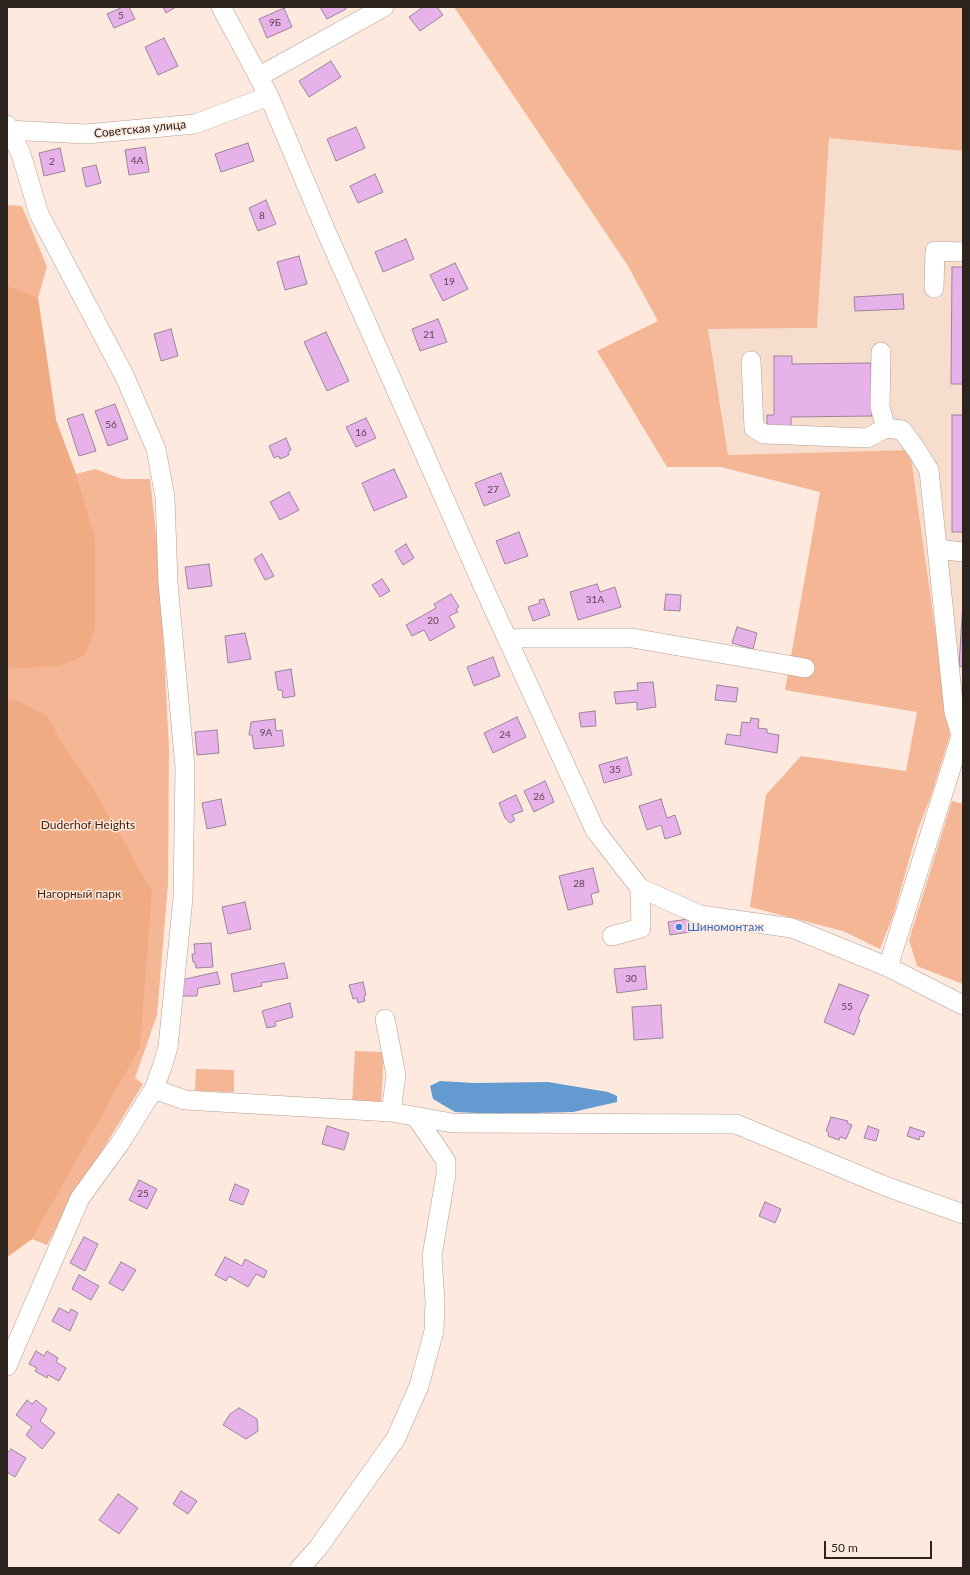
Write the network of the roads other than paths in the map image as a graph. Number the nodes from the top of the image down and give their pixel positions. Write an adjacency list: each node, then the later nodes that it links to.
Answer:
1 (221, 7): 3 (street)
2 (384, 7): 3 (street)
3 (258, 77): 4 (street)
4 (269, 96): 5 (street, Советская улица); 13 (street)
5 (8, 129): 21 (street)
6 (963, 252): 7 (street)
7 (934, 288)
8 (881, 352): 10 (street)
9 (751, 361): 10 (street)
10 (886, 428): 11 (street)
11 (937, 549): 12 (street); 15 (street)
12 (963, 552)
13 (508, 641): 14 (street); 16 (street)
14 (805, 668)
15 (962, 733): 18 (street)
16 (640, 888): 17 (street); 18 (street)
17 (612, 936)
18 (888, 967): 19 (street)
19 (963, 1005)
20 (385, 1019): 22 (street)
21 (154, 1089): 22 (street); 25 (street)
22 (391, 1112): 23 (street)
23 (416, 1117): 24 (street); 26 (street)
24 (963, 1214)
25 (7, 1366)
26 (300, 1568)

